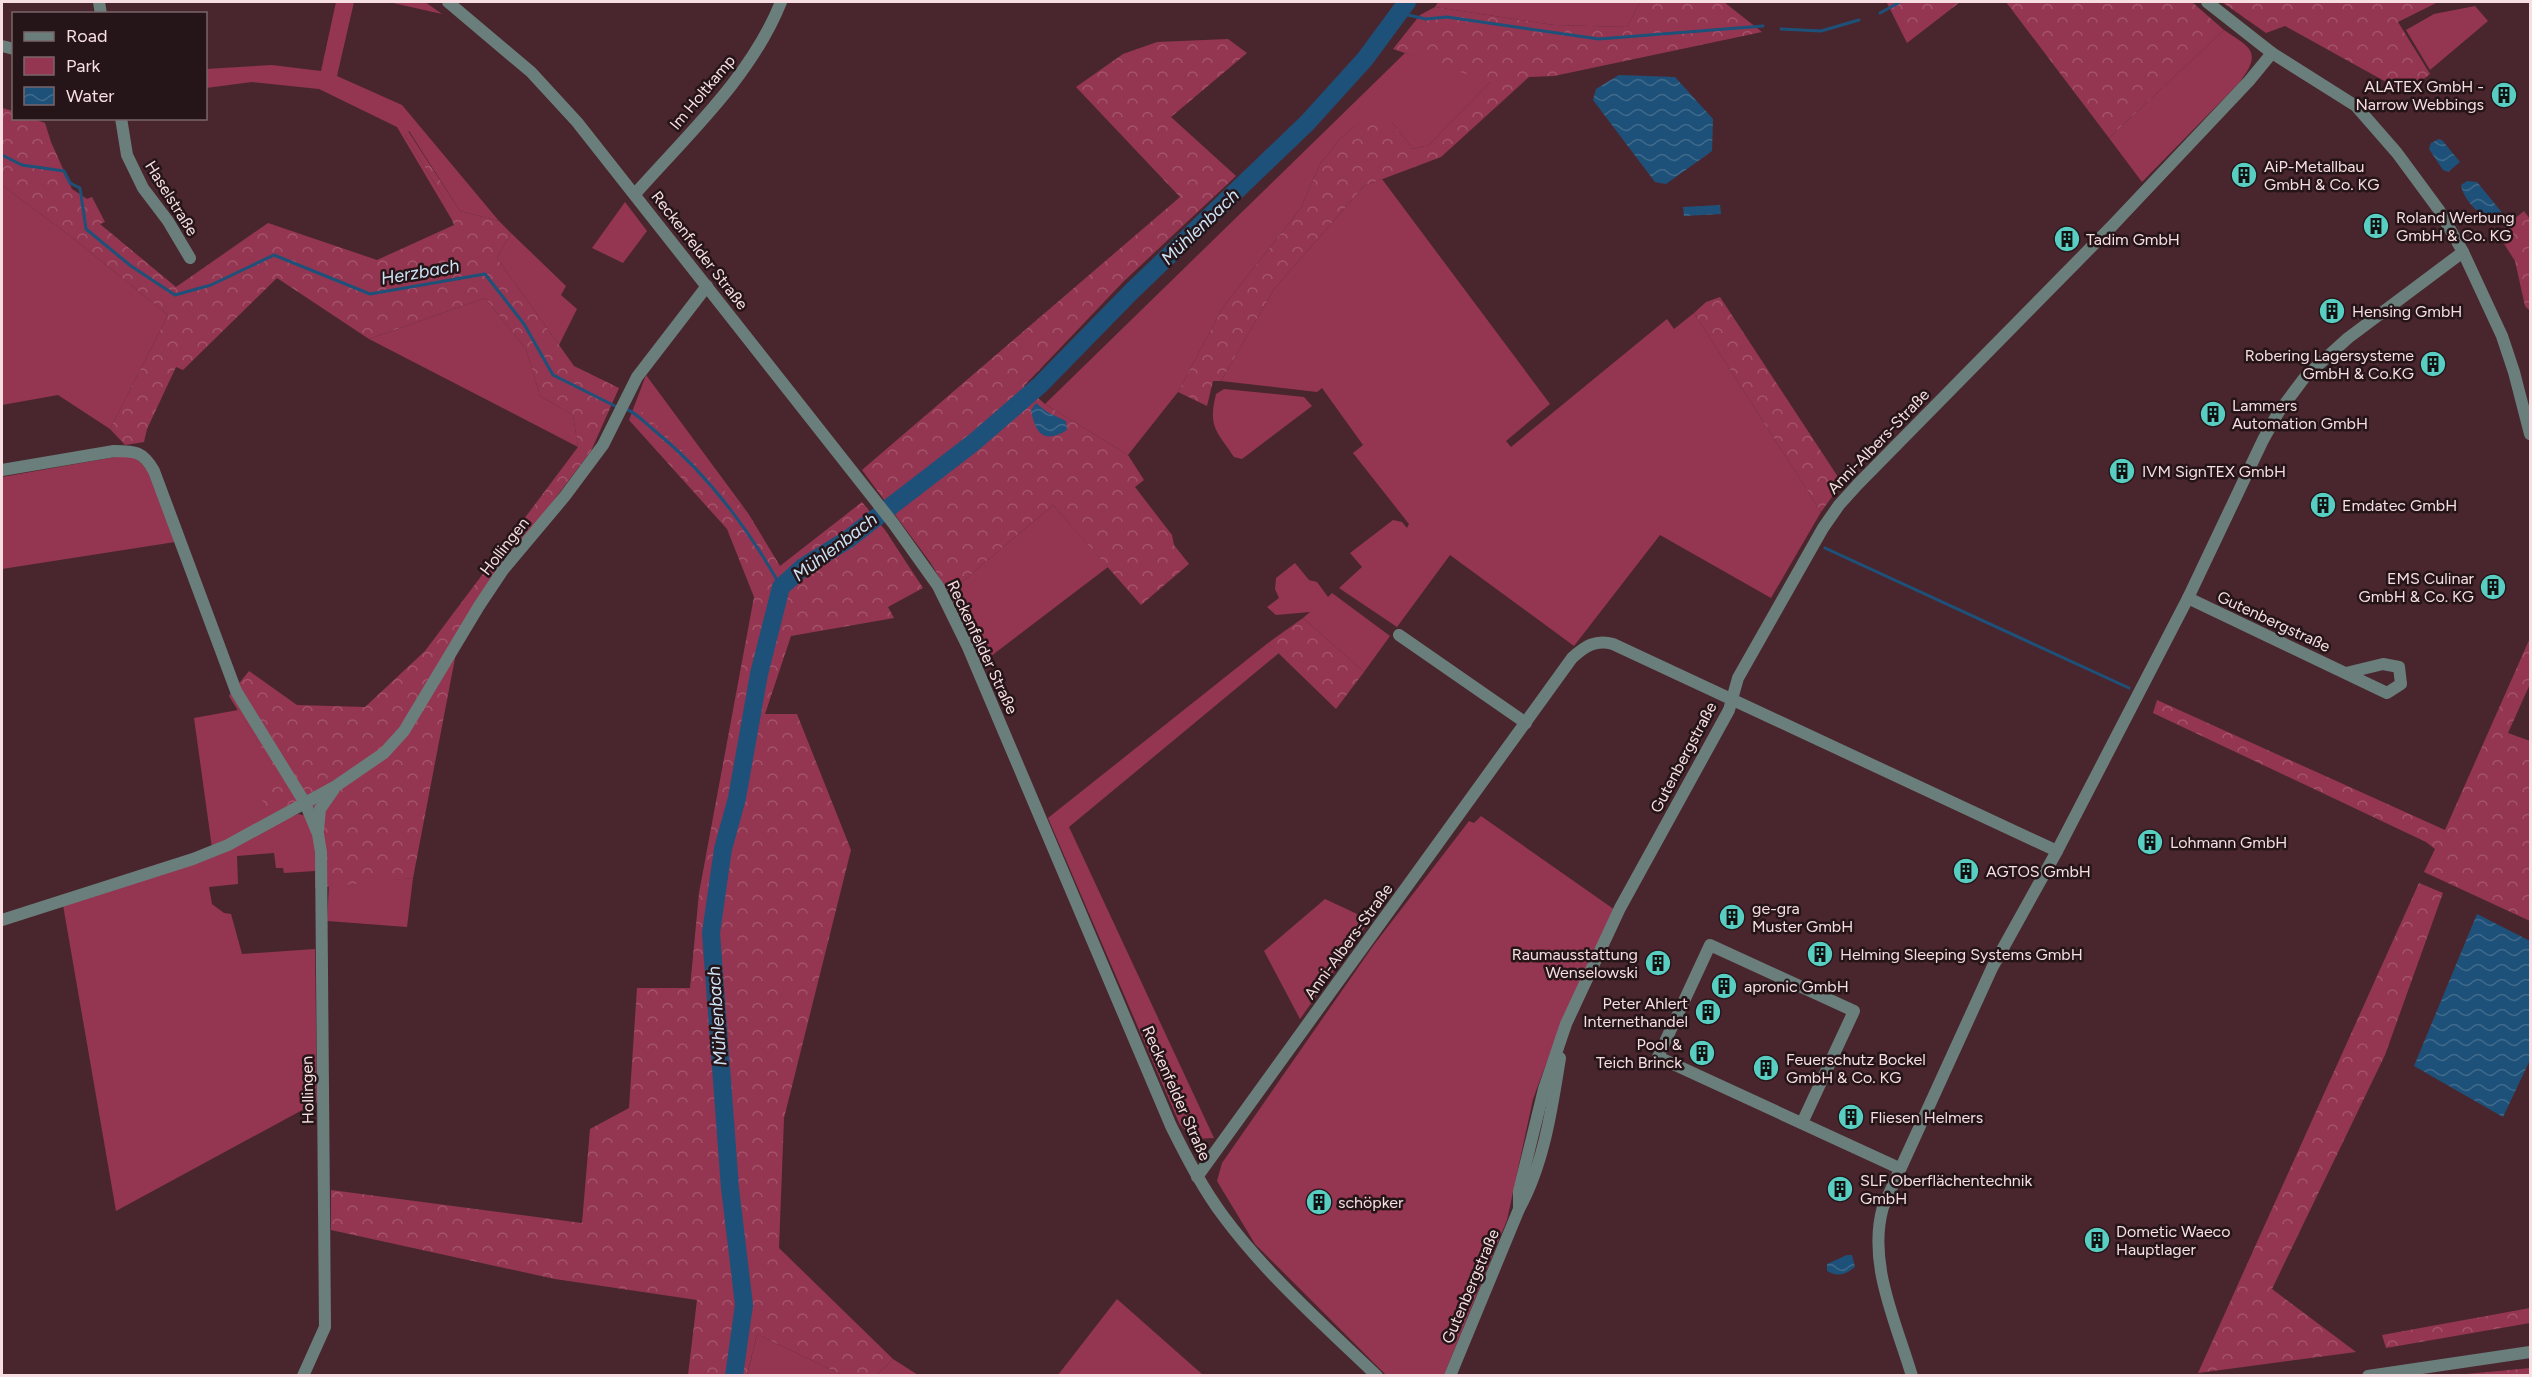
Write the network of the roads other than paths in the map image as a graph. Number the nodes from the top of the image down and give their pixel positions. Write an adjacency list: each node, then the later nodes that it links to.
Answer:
1 (781, 2): 6 (street, Im Holtkamp)
2 (2206, 2): 4 (street)
3 (452, 3): 6 (street, Reckenfelder Straße)
4 (2272, 53): 7 (street); 15 (street, Anni-Albers-Straße)
5 (121, 120): 8 (street, Haselstraße)
6 (635, 194): 9 (street, Reckenfelder Straße)
7 (2463, 252): 10 (street); 12 (street)
8 (190, 258)
9 (707, 286): 17 (street, Hollingen); 24 (street, Reckenfelder Straße)
10 (2530, 434)
11 (2, 470): 18 (street, Hollingen)
12 (2188, 598): 14 (street, Gutenbergstraße); 20 (street)
13 (1399, 635): 16 (street)
14 (2346, 673)
15 (1732, 698): 16 (street, Anni-Albers-Straße); 20 (street, Gutenbergstraße); 28 (street, Gutenbergstraße)
16 (1526, 723): 24 (street, Anni-Albers-Straße)
17 (336, 786): 18 (street, Hollingen); 19 (street)
18 (304, 803): 19 (street, Hollingen); 21 (street, Hollingen)
19 (318, 834): 26 (street, Hollingen)
20 (2057, 850): 23 (street)
21 (2, 920)
22 (1802, 1124): 22 (street); 23 (street)
23 (1899, 1168): 29 (street)
24 (1197, 1177): 27 (street, Reckenfelder Straße)
25 (2530, 1352): 30 (street)
26 (303, 1376)
27 (1377, 1376)
28 (1450, 1376)
29 (1912, 1376)
30 (2368, 1376)

